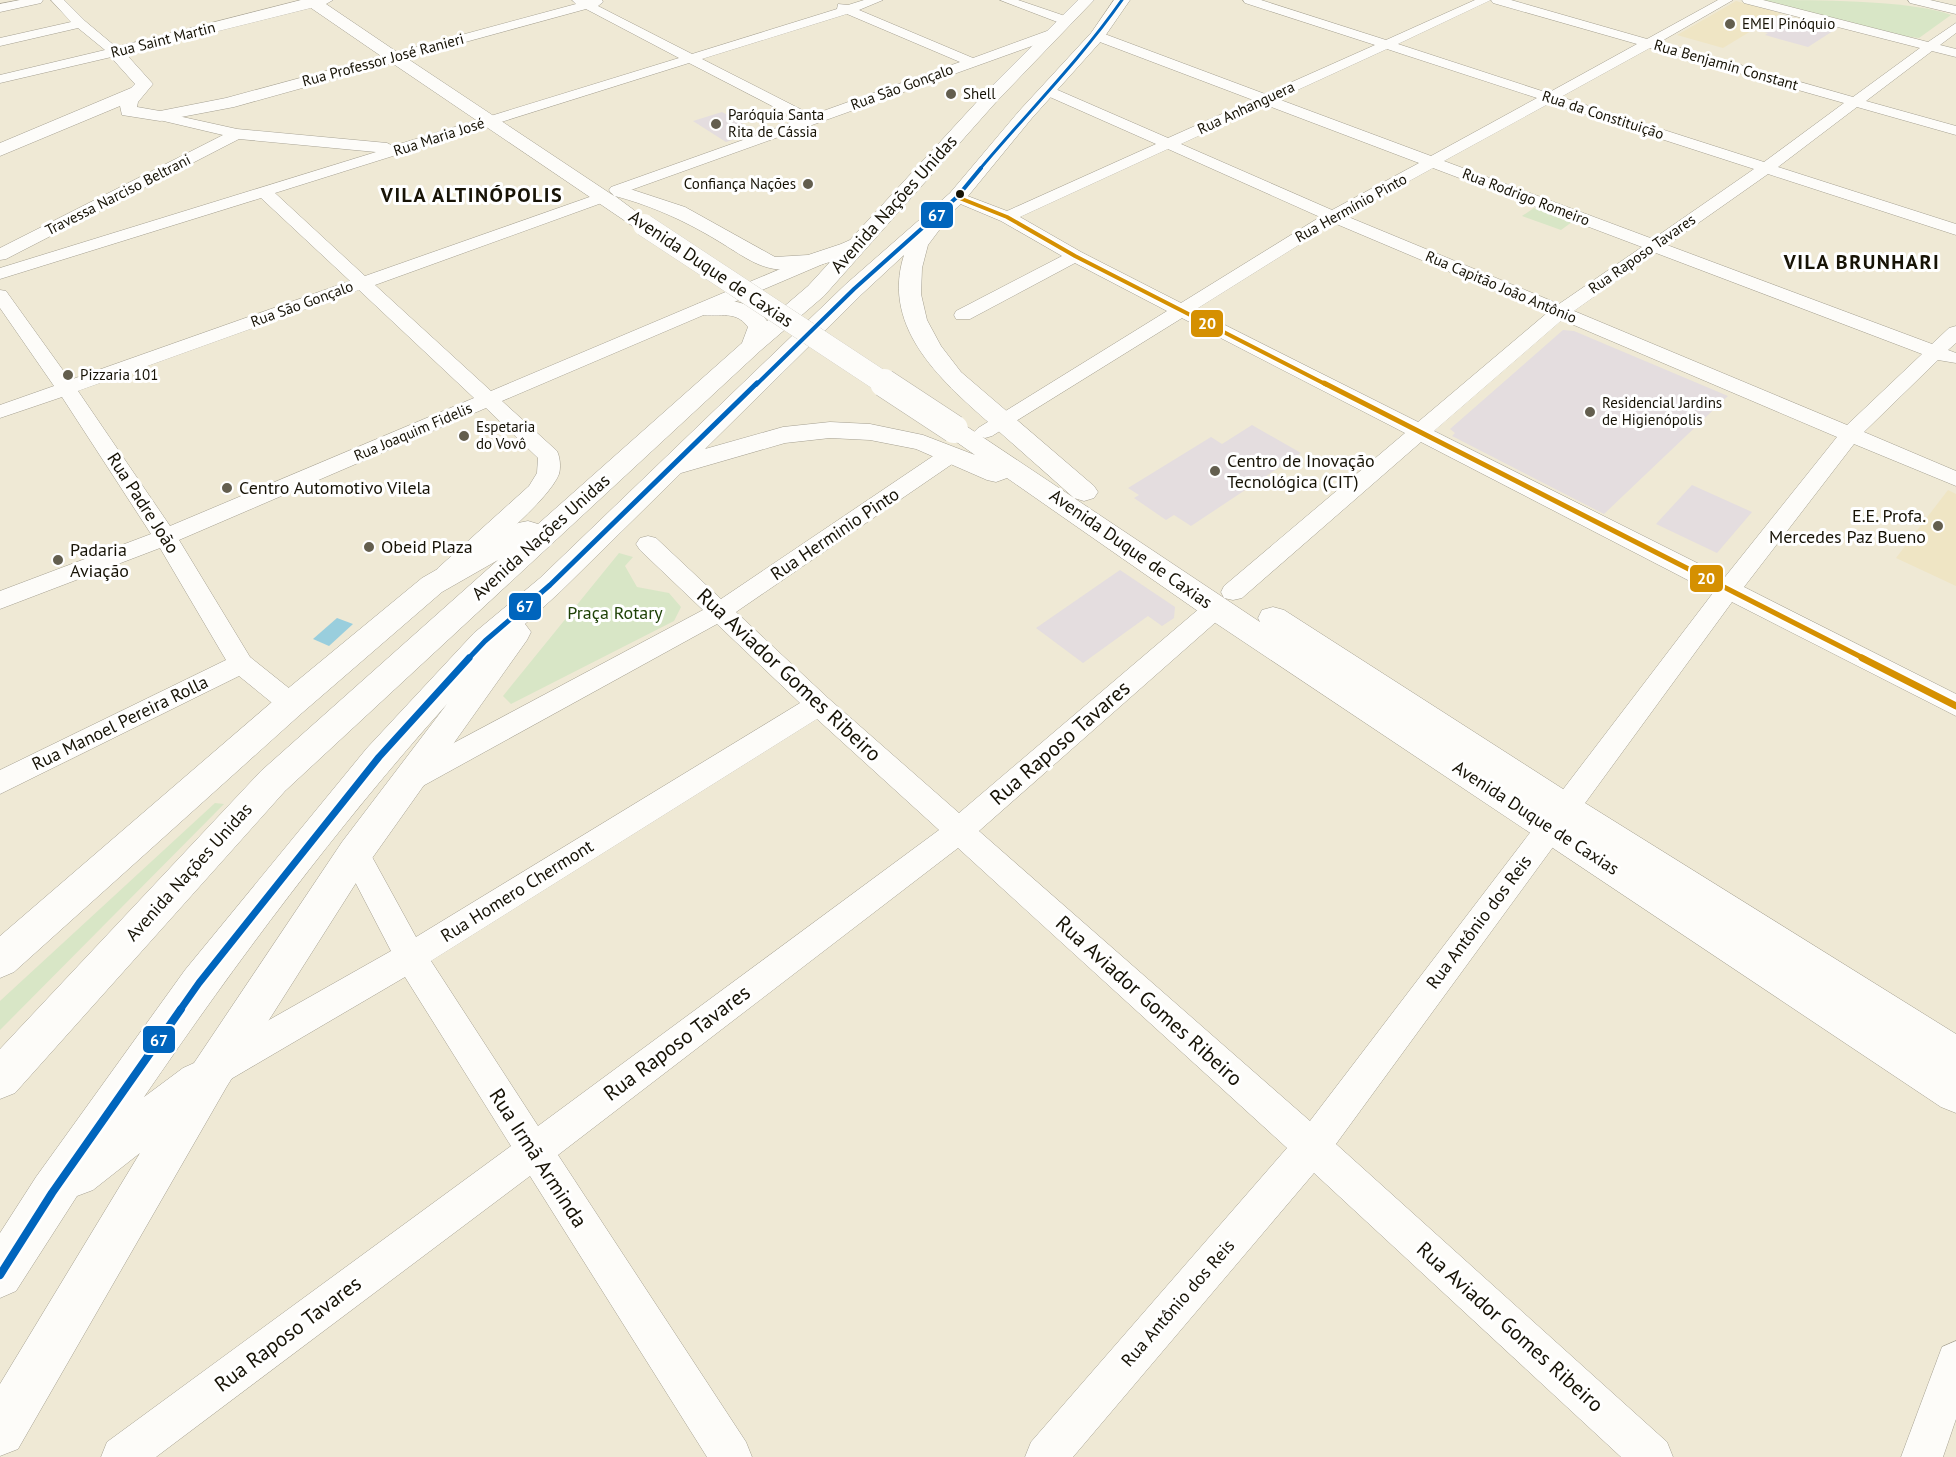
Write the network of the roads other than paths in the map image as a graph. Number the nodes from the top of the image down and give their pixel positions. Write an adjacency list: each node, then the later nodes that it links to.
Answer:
1 (37, 0): 17 (street)
2 (57, 0): 20 (street)
3 (604, 0): 16 (street, Rua Professor José Ranieri)
4 (827, 0): 18 (street)
5 (878, 0): 18 (street, Rua Maria José)
6 (1006, 0): 21 (street)
7 (1086, 0): 21 (main road, Avenida Nações Unidas)
8 (1122, 0): 23 (main road, Avenida Nações Unidas)
9 (1249, 0): 26 (street, Rua da Constituição)
10 (1485, 0): 26 (street, Rua Anhanguera)
11 (1497, 0): 25 (street, Rua Benjamin Constant)
12 (1727, 0): 25 (street, Rua Hermínio Pinto)
13 (1748, 0): 27 (street)
14 (1914, 0): 19 (street)
15 (320, 1): 28 (main road, Rua Saint Martin); 30 (main road, Avenida Duque de Caxias)
16 (583, 2): 30 (street, Rua Professor José Ranieri); 31 (street)
17 (0, 8)
18 (848, 9): 31 (street, Rua Maria José); 32 (street)
19 (1956, 10)
20 (80, 24): 24 (street); 28 (street)
21 (1058, 27): 32 (street, Rua São Gonçalo); 33 (main road, Avenida Nações Unidas)
22 (1956, 27): 27 (street, Rua Raposo Tavares)
23 (1097, 36): 34 (main road, Avenida Nações Unidas); 40 (street, Rua Rodrigo Romeiro)
24 (0, 42)
25 (1647, 43): 39 (street, Rua Hermínio Pinto); 41 (street, Rua Benjamin Constant)
26 (1386, 45): 39 (street, Rua da Constituição); 40 (street, Rua Anhanguera)
27 (1929, 46): 29 (street); 41 (street, Rua Raposo Tavares)
28 (115, 52): 35 (street, Rua Saint Martin); 37 (main road)
29 (1956, 54)
30 (401, 55): 44 (main road, Rua Professor José Ranieri); 46 (main road, Avenida Duque de Caxias)
31 (693, 58): 46 (street, Rua Maria José); 47 (street)
32 (971, 62): 47 (street, Rua São Gonçalo)
33 (1023, 64): 34 (main road); 38 (main road, Avenida Nações Unidas)
34 (1064, 73): 36 (main road, Avenida Nações Unidas)
35 (0, 80)
36 (1048, 91): 43 (main road, Avenida Nações Unidas); 50 (street, Rua Capitão João Antônio)
37 (137, 93): 42 (main road); 45 (main road)
38 (991, 97): 43 (main road); 62 (main road, Avenida Nações Unidas)
39 (1547, 98): 53 (street, Rua Hermínio Pinto); 54 (street, Rua da Constituição)
40 (1264, 99): 50 (street, Rua Anhanguera); 53 (street, Rua Rodrigo Romeiro)
41 (1855, 102): 48 (street, Rua Benjamin Constant); 54 (street, Rua Raposo Tavares)
42 (128, 111): 44 (main road); 45 (main road)
43 (1026, 114): 57 (main road, Avenida Nações Unidas)
44 (160, 116): 49 (street)
45 (75, 118): 51 (main road)
46 (497, 119): 52 (street, Rua Maria José); 56 (main road, Avenida Duque de Caxias)
47 (812, 121): 56 (street, Rua São Gonçalo)
48 (1956, 131)
49 (237, 134): 52 (street); 64 (street, Travessa Narciso Beltrani)
50 (1166, 144): 58 (street, Rua Capitão João Antônio); 59 (street, Rua Anhanguera)
51 (0, 150)
52 (400, 150): 55 (street, Rua Maria José)
53 (1434, 162): 58 (street, Rua Hermínio Pinto); 63 (street, Rua Rodrigo Romeiro)
54 (1766, 168): 61 (street, Rua da Constituição); 63 (street, Rua Raposo Tavares)
55 (264, 192): 67 (street, Rua Maria José); 68 (street)
56 (614, 193): 66 (main road); 68 (street, Rua São Gonçalo); 80 (main road, Avenida Duque de Caxias, bridge)
57 (957, 197): 59 (street); 60 (main road, Avenida Nações Unidas)
58 (1333, 216): 71 (street, Rua Hermínio Pinto); 72 (street, Rua Capitão João Antônio)
59 (1007, 217): 65 (street)
60 (932, 219): 80 (main road); 83 (main road, Avenida Nações Unidas)
61 (1956, 230)
62 (861, 243): 66 (main road); 75 (main road, Avenida Nações Unidas)
63 (1654, 247): 72 (street, Rua Raposo Tavares); 76 (street, Rua Rodrigo Romeiro)
64 (0, 255)
65 (1075, 256): 71 (street); 73 (street)
66 (824, 257): 70 (street, Rua Joaquim Fidelis)
67 (0, 274)
68 (363, 282): 77 (street, Rua São Gonçalo); 78 (street)
69 (0, 295): 77 (street, Rua Padre João)
70 (705, 309): 75 (main road); 78 (street, Rua Joaquim Fidelis)
71 (1180, 309): 80 (street, Rua Hermínio Pinto); 81 (street)
72 (1560, 312): 81 (street, Rua Raposo Tavares); 82 (street, Rua Capitão João Antônio)
73 (963, 315)
74 (1956, 332): 76 (street, Rua Antônio dos Reis)
75 (752, 346): 85 (main road, Avenida Nações Unidas)
76 (1947, 356): 82 (street, Rua Antônio dos Reis)
77 (64, 389): 79 (street, Rua São Gonçalo); 87 (street, Rua Padre João)
78 (490, 400): 87 (street, Rua Joaquim Fidelis); 89 (street, Avenida Nações Unidas)
79 (0, 412)
80 (972, 432): 83 (main road); 86 (main road, Avenida Duque de Caxias); 86 (main road); 94 (street, Rua Herminio Pinto)
81 (1419, 432): 91 (street); 93 (street, Rua Raposo Tavares)
82 (1851, 434): 84 (street, Rua Capitão João Antônio); 91 (street, Rua Antônio dos Reis)
83 (671, 468): 90 (main road, Avenida Nações Unidas)
84 (1956, 479)
85 (588, 495): 89 (main road); 100 (main road, Avenida Nações Unidas)
86 (1070, 495): 93 (main road, Avenida Duque de Caxias)
87 (165, 537): 92 (street, Rua Joaquim Fidelis); 95 (street, Rua Padre João)
88 (648, 544): 94 (street, Rua Aviador Gomes Ribeiro)
89 (432, 585): 96 (main road, Avenida Nações Unidas)
90 (550, 585): 99 (main road, Avenida Nações Unidas); 113 (main road, Avenida Nações Unidas)
91 (1729, 589): 98 (street); 102 (street, Rua Antônio dos Reis)
92 (0, 600)
93 (1225, 600): 102 (main road, Avenida Duque de Caxias); 103 (street, Rua Raposo Tavares)
94 (719, 612): 97 (street, Rua Aviador Gomes Ribeiro); 99 (street)
95 (241, 664): 96 (street, Rua Padre João); 101 (street, Rua Manoel Pereira Rolla)
96 (291, 704): 100 (main road); 106 (main road, Avenida Nações Unidas)
97 (819, 705): 103 (street, Rua Aviador Gomes Ribeiro); 105 (street, Rua Homero Chermont)
98 (1956, 706)
99 (411, 779): 104 (main road, Avenida Nações Unidas)
100 (273, 781): 109 (main road, Avenida Nações Unidas)
101 (0, 783)
102 (1557, 818): 107 (main road, Avenida Duque de Caxias); 110 (main road, Avenida Duque de Caxias); 111 (street, Rua Antônio dos Reis)
103 (959, 831): 111 (street, Rua Aviador Gomes Ribeiro); 112 (street, Rua Raposo Tavares)
104 (355, 853): 105 (street, Rua Irmã Arminda); 108 (main road, Avenida Nações Unidas)
105 (410, 957): 108 (street, Rua Homero Chermont); 112 (street, Rua Irmã Arminda)
106 (0, 960)
107 (1956, 1057)
108 (212, 1072): 113 (main road); 117 (main road, Avenida Nações Unidas)
109 (0, 1079)
110 (1956, 1092)
111 (1312, 1147): 120 (street, Rua Antônio dos Reis); 121 (street, Rua Aviador Gomes Ribeiro)
112 (534, 1151): 118 (street, Rua Raposo Tavares); 119 (street, Rua Irmã Arminda)
113 (52, 1192): 114 (main road); 115 (main road, Avenida Nações Unidas)
114 (0, 1239)
115 (0, 1275)
116 (1956, 1361): 122 (street)
117 (0, 1431)
118 (122, 1457)
119 (731, 1457)
120 (1046, 1457)
121 (1652, 1457)
122 (1922, 1457)

